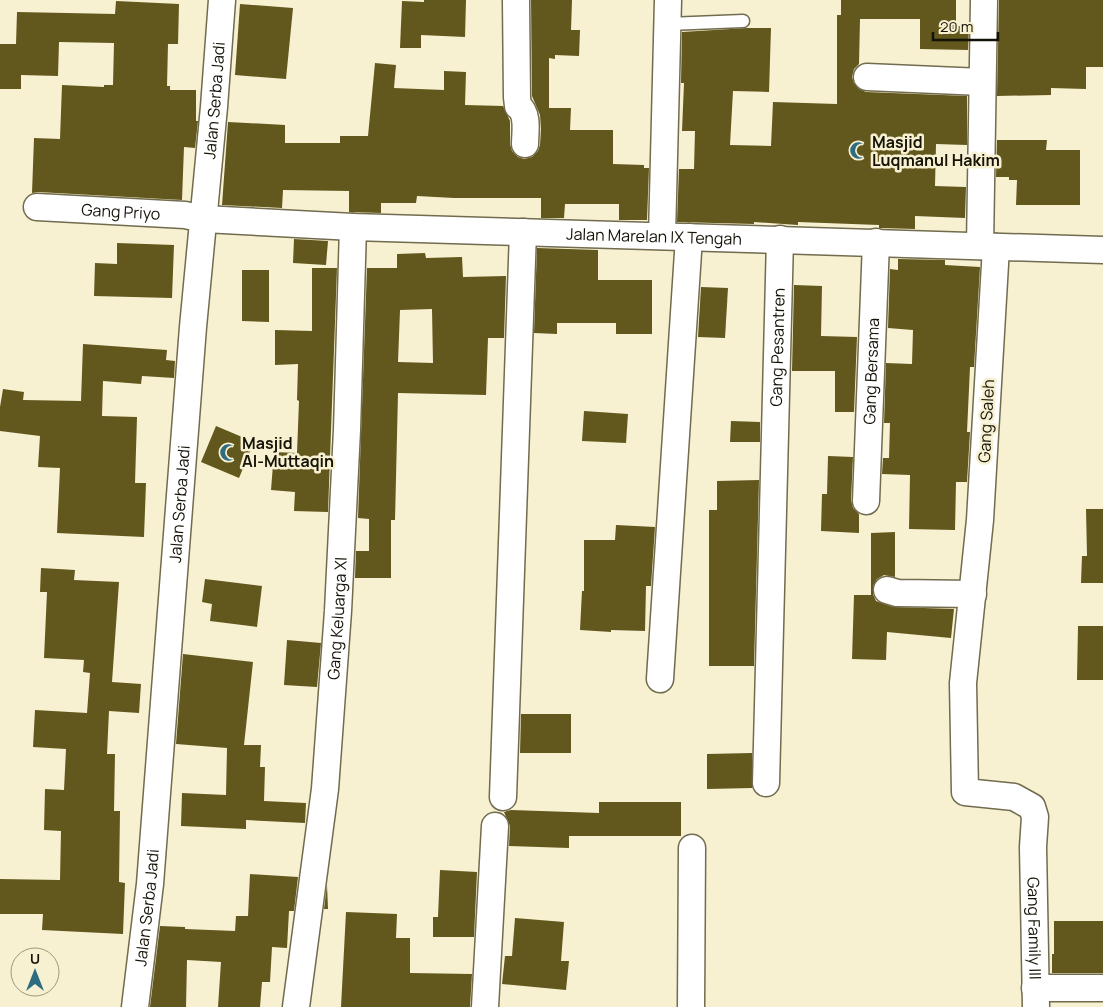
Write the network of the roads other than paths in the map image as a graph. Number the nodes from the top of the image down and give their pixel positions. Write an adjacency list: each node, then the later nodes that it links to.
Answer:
1 (222, 0): 10 (street, Jalan Serba Jadi)
2 (516, 0): 8 (street)
3 (984, 0): 7 (street, Gang Saleh)
4 (668, 12): 5 (lane); 13 (street)
5 (743, 21)
6 (867, 77): 7 (street)
7 (982, 82): 17 (street, Gang Saleh)
8 (525, 144)
9 (37, 207): 10 (street, Gang Priyo)
10 (204, 219): 11 (street, Jalan Marelan IX Tengah); 30 (street, Jalan Serba Jadi)
11 (353, 227): 12 (street, Jalan Marelan IX Tengah); 31 (street, Gang Keluarga XI)
12 (523, 232): 13 (street, Jalan Marelan IX Tengah); 24 (street)
13 (662, 236): 14 (street, Jalan Marelan IX Tengah)
14 (689, 237): 15 (street, Jalan Marelan IX Tengah); 22 (street)
15 (780, 239): 16 (street, Jalan Marelan IX Tengah); 23 (street, Gang Pesantren)
16 (876, 242): 17 (street, Jalan Marelan IX Tengah); 19 (street, Gang Bersama)
17 (988, 247): 18 (street, Jalan Marelan IX Tengah); 21 (street, Gang Saleh)
18 (1103, 250)
19 (866, 501)
20 (887, 590): 21 (street)
21 (973, 594): 26 (street, Gang Saleh)
22 (660, 679)
23 (766, 783)
24 (503, 797)
25 (495, 826): 32 (street)
26 (1033, 847): 29 (street, Gang Family III)
27 (692, 848): 33 (street)
28 (1103, 988): 29 (street)
29 (1036, 998)
30 (135, 1007)
31 (296, 1007)
32 (486, 1007)
33 (691, 1007)

